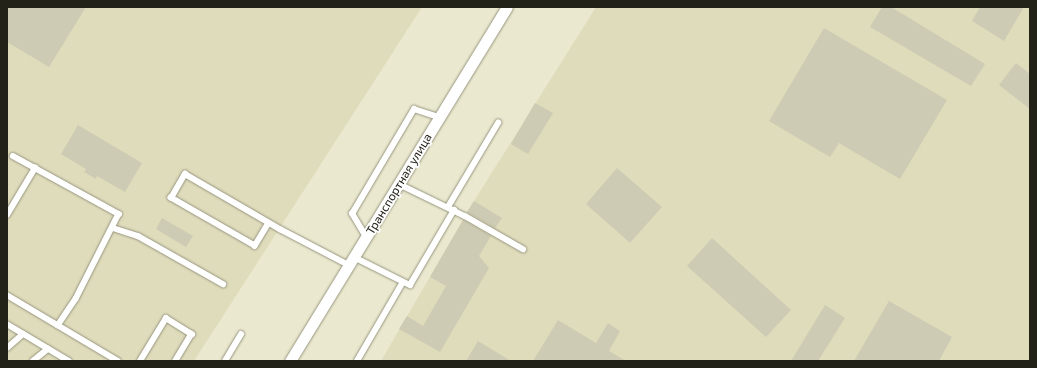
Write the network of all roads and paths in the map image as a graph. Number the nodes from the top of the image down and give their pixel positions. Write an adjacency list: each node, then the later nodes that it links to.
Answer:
1 (507, 7): 2 (street, Транспортная улица)
2 (439, 117): 6 (street, Транспортная улица); 12 (lane)
3 (498, 123): 7 (lane)
4 (13, 156): 5 (lane)
5 (35, 168): 9 (lane); 11 (lane)
6 (400, 184): 7 (lane); 12 (street, Транспортная улица)
7 (448, 208): 8 (lane)
8 (454, 210): 13 (lane); 15 (lane)
9 (7, 215)
10 (269, 223): 10 (lane); 14 (lane)
11 (113, 228): 16 (lane); 19 (lane)
12 (366, 237): 14 (street, Транспортная улица)
13 (523, 249)
14 (351, 261): 15 (lane); 30 (street, Транспортная улица)
15 (403, 282): 31 (lane)
16 (223, 284)
17 (7, 295): 19 (lane)
18 (7, 324): 20 (lane)
19 (58, 326): 26 (lane)
20 (23, 334): 22 (lane); 23 (lane)
21 (241, 334): 29 (lane)
22 (7, 348)
23 (48, 349): 24 (lane); 25 (lane)
24 (34, 361)
25 (69, 361)
26 (118, 361)
27 (140, 361): 28 (lane)
28 (176, 361)
29 (225, 361)
30 (290, 361)
31 (357, 361)

